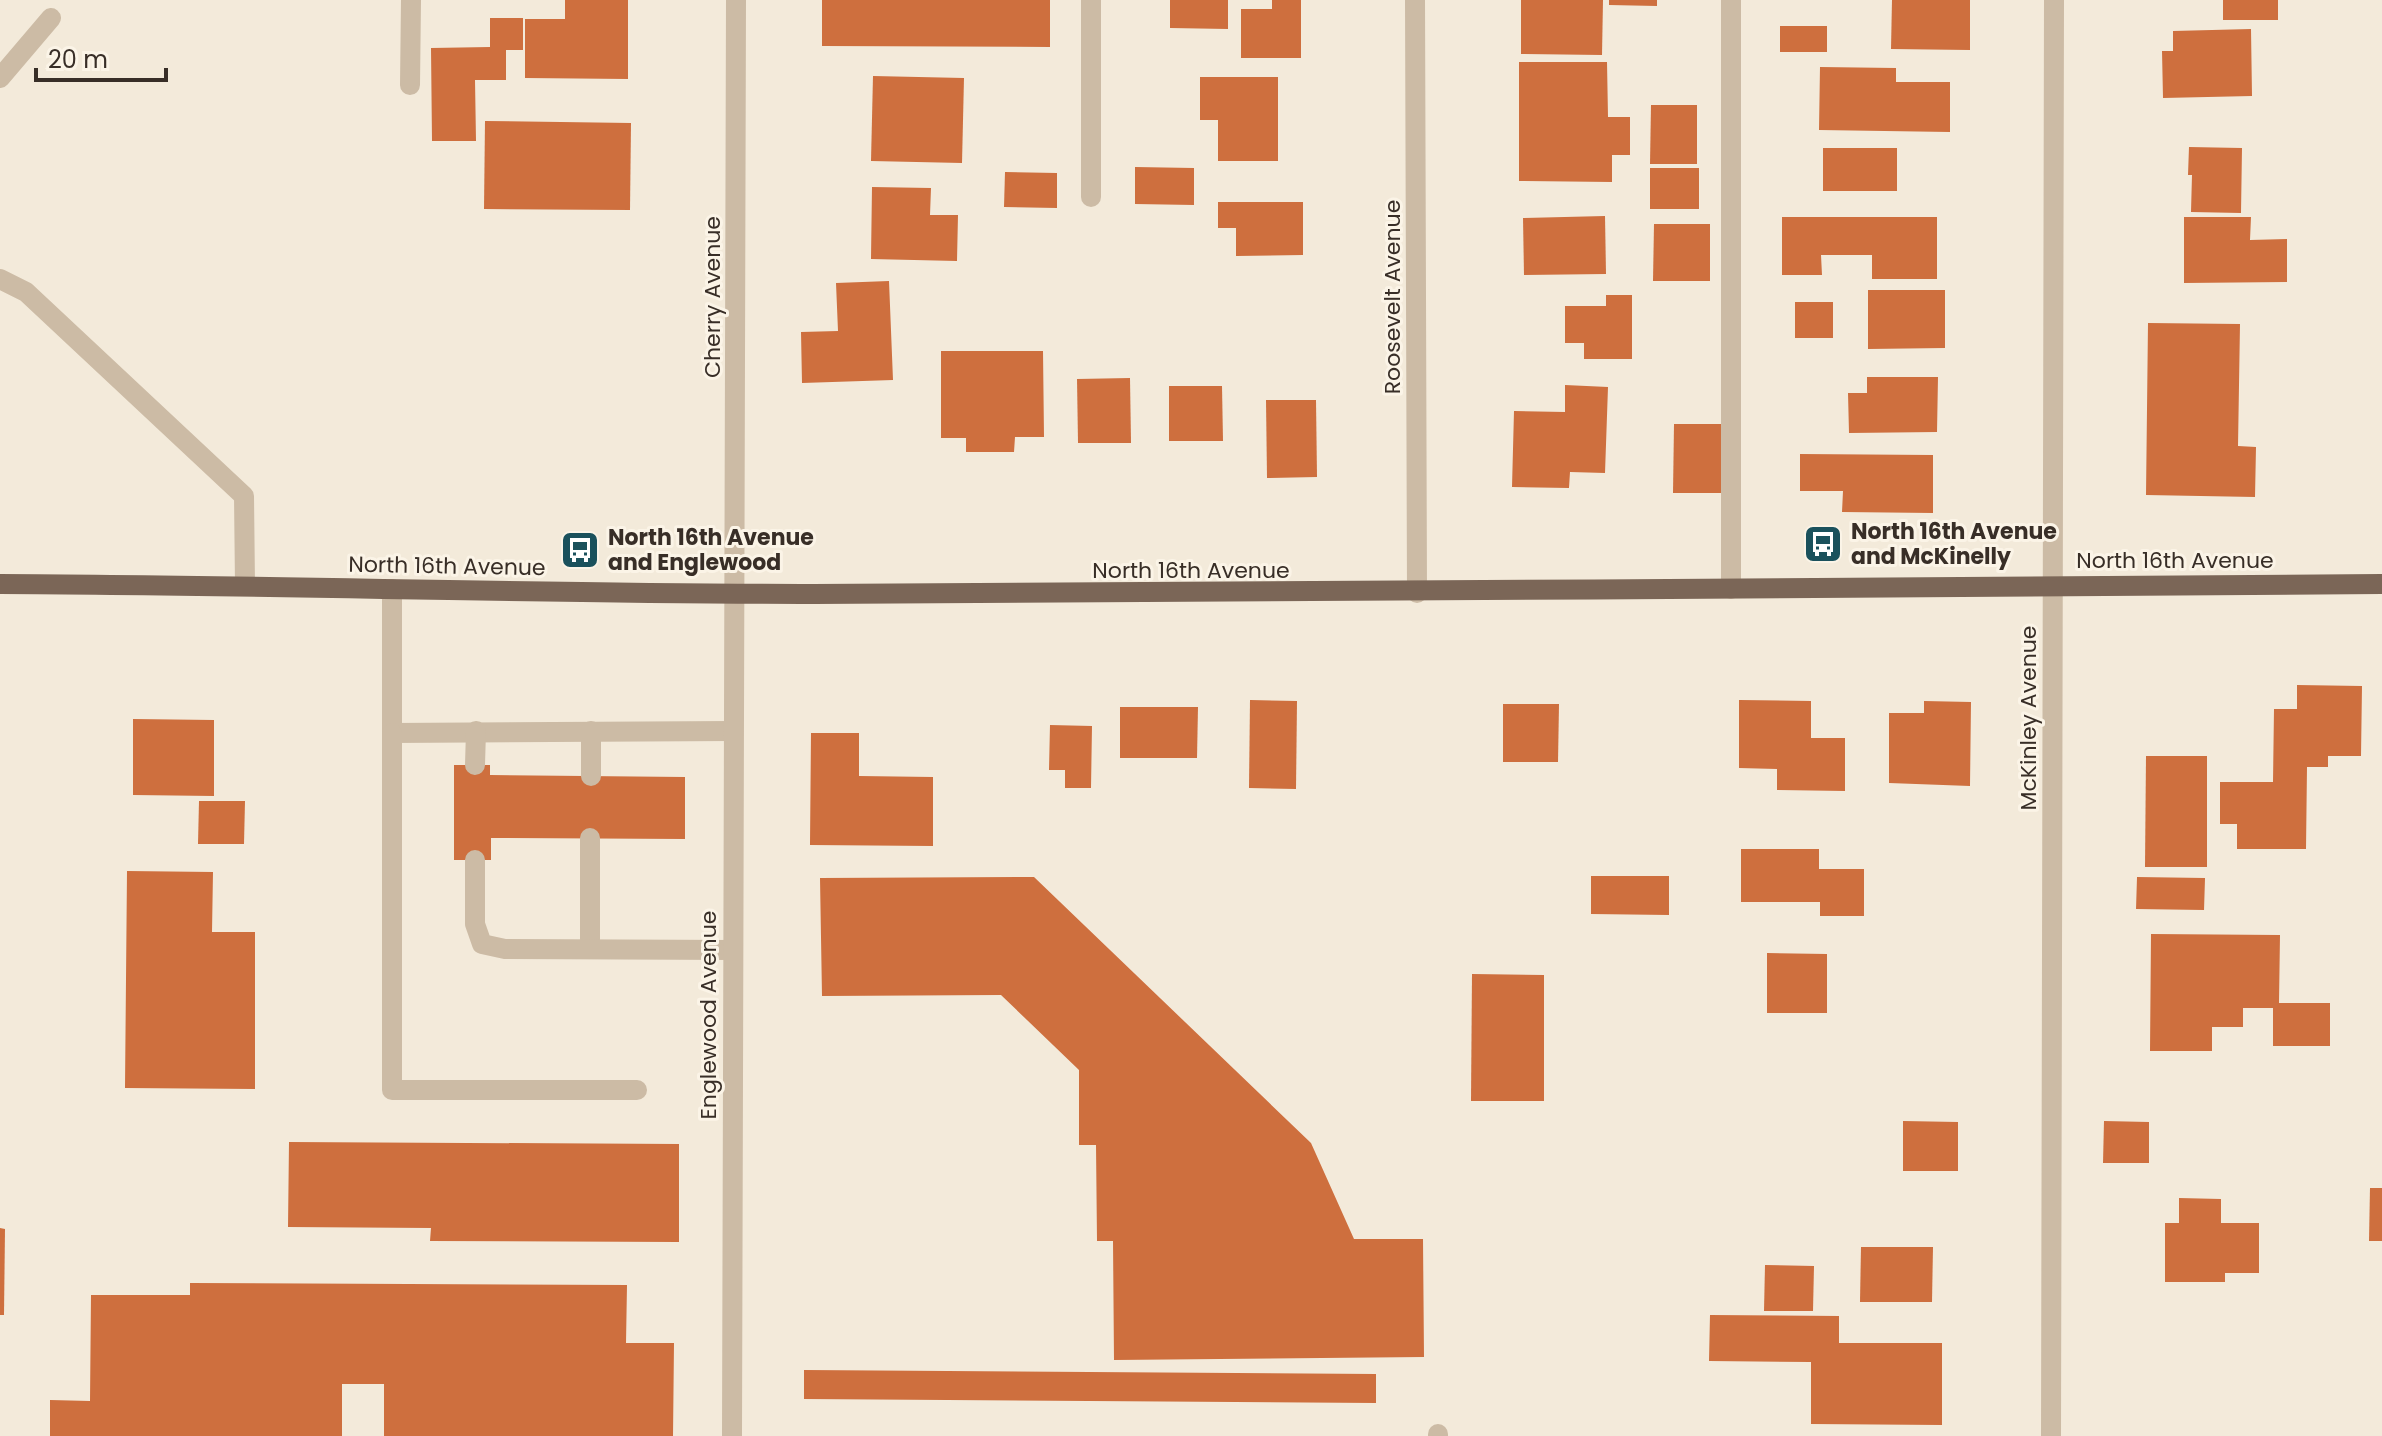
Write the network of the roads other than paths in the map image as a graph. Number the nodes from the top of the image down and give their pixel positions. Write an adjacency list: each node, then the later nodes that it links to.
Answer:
1 (411, 0): 9 (street)
2 (736, 0): 19 (street, Cherry Avenue)
3 (1091, 0): 10 (street)
4 (1415, 0): 18 (street, Roosevelt Avenue)
5 (1731, 0): 17 (street)
6 (2054, 0): 15 (street, McKinley Avenue)
7 (51, 18): 8 (street)
8 (0, 78)
9 (410, 85)
10 (1091, 197)
11 (0, 279): 14 (street)
12 (0, 584): 14 (main road, North 16th Avenue)
13 (2382, 584): 15 (main road, North 16th Avenue)
14 (245, 585): 16 (main road, North 16th Avenue)
15 (2053, 585): 17 (main road, North 16th Avenue); 32 (street, McKinley Avenue)
16 (392, 589): 19 (main road, North 16th Avenue); 23 (street)
17 (1731, 589): 18 (main road, North 16th Avenue)
18 (1417, 593): 19 (main road, North 16th Avenue)
19 (735, 594): 22 (street, Englewood Avenue)
20 (476, 731): 21 (street); 23 (street); 24 (street)
21 (591, 731): 22 (street); 25 (street)
22 (733, 731): 29 (street, Englewood Avenue)
23 (392, 733): 30 (street)
24 (475, 765)
25 (591, 776)
26 (590, 838): 28 (street)
27 (475, 860): 28 (street)
28 (590, 949): 29 (street)
29 (732, 950): 31 (street, Englewood Avenue)
30 (637, 1090)
31 (732, 1436)
32 (2051, 1436)

